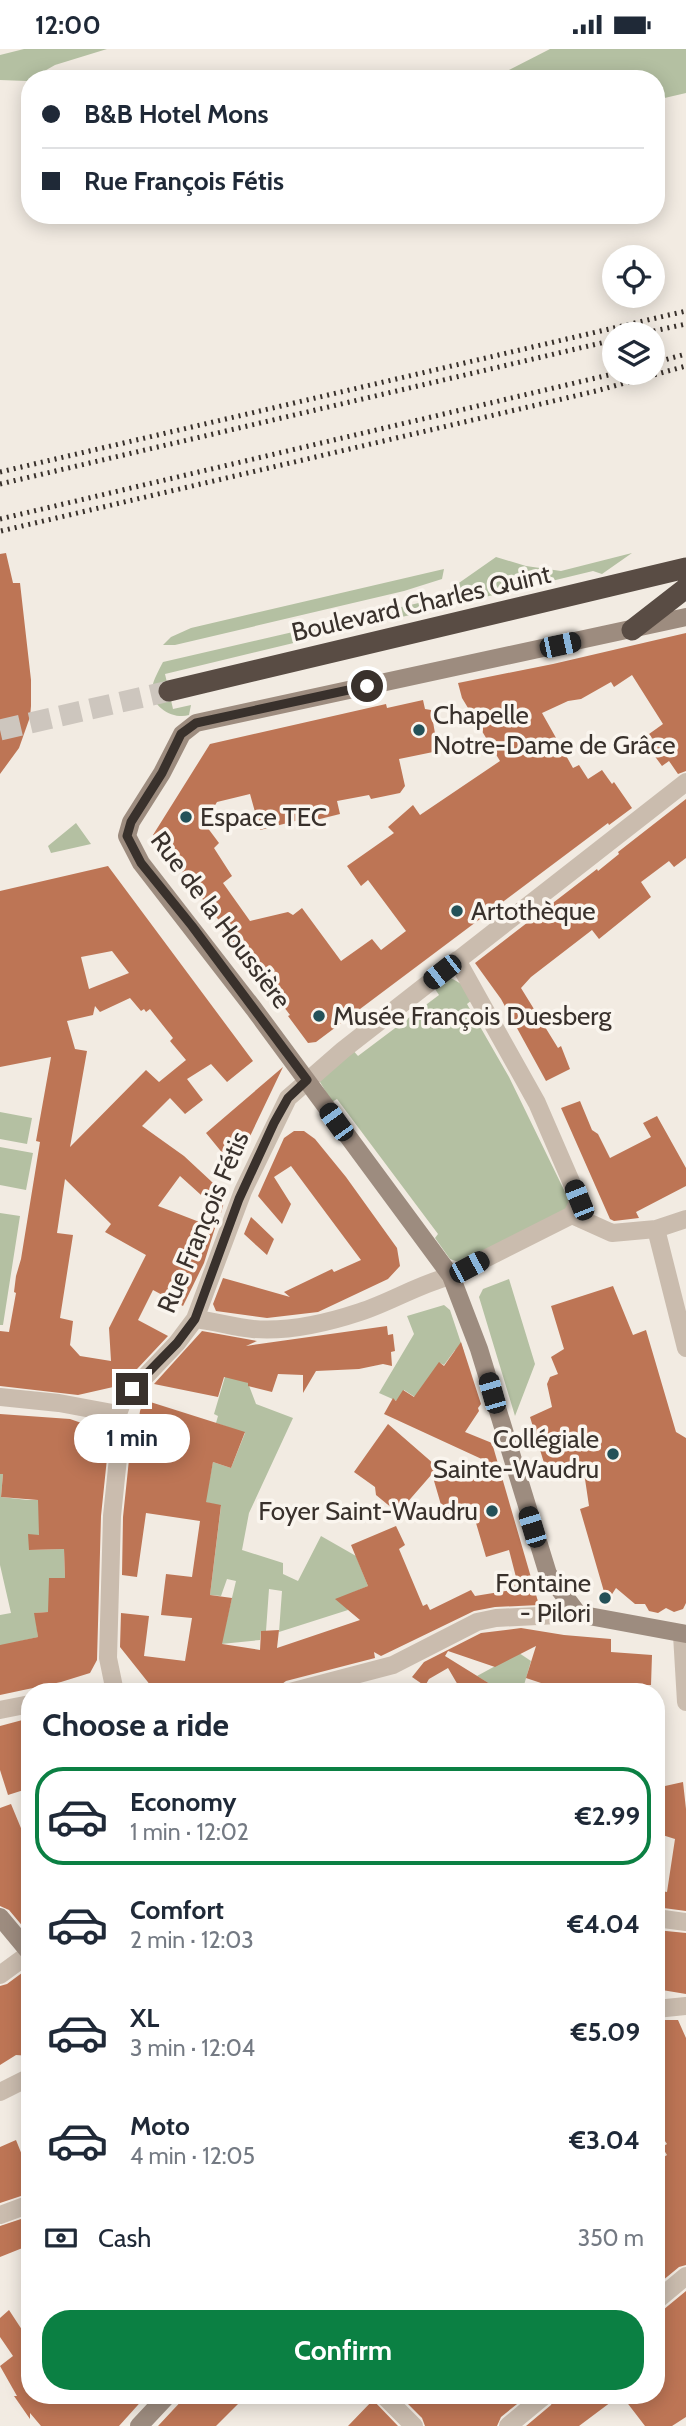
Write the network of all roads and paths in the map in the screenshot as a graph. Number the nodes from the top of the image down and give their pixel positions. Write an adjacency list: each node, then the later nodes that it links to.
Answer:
1 (686, 568): 5 (highway, Boulevard Charles Quint)
2 (686, 587): 4 (highway)
3 (686, 617): 4 (street)
4 (632, 630): 8 (street, Rue de la Houssière)
5 (169, 691)
6 (686, 782): 7 (street, Rue François Fétis)
7 (457, 960): 8 (street, Rue François Fétis); 9 (street)
8 (307, 1080): 12 (street, Rue de la Houssière); 13 (street, Rue François Fétis)
9 (572, 1216): 11 (street); 12 (street)
10 (686, 1219): 11 (street)
11 (656, 1229): 14 (street)
12 (451, 1276): 13 (street); 17 (street, Rue de la Houssière)
13 (195, 1319): 16 (street, Rue François Fétis)
14 (686, 1348)
15 (0, 1397): 16 (street)
16 (118, 1414): 19 (street)
17 (578, 1615): 18 (street); 20 (street)
18 (684, 1635): 21 (street)
19 (113, 1683)
20 (324, 1683)
21 (686, 1702)
22 (21, 1706): 23 (street)
23 (0, 1710)
24 (0, 1917): 27 (street)
25 (665, 1919): 26 (street)
26 (686, 1922)
27 (21, 1942)
28 (21, 1960): 29 (street)
29 (0, 1975)
30 (686, 2006): 31 (street)
31 (665, 2008)
32 (21, 2082): 33 (street)
33 (0, 2092)
34 (21, 2207): 35 (street)
35 (0, 2215)
36 (686, 2276): 37 (street)
37 (665, 2294)
38 (160, 2404): 41 (street)
39 (392, 2404): 42 (street)
40 (534, 2404): 43 (street)
41 (139, 2426)
42 (414, 2426)
43 (508, 2426)

